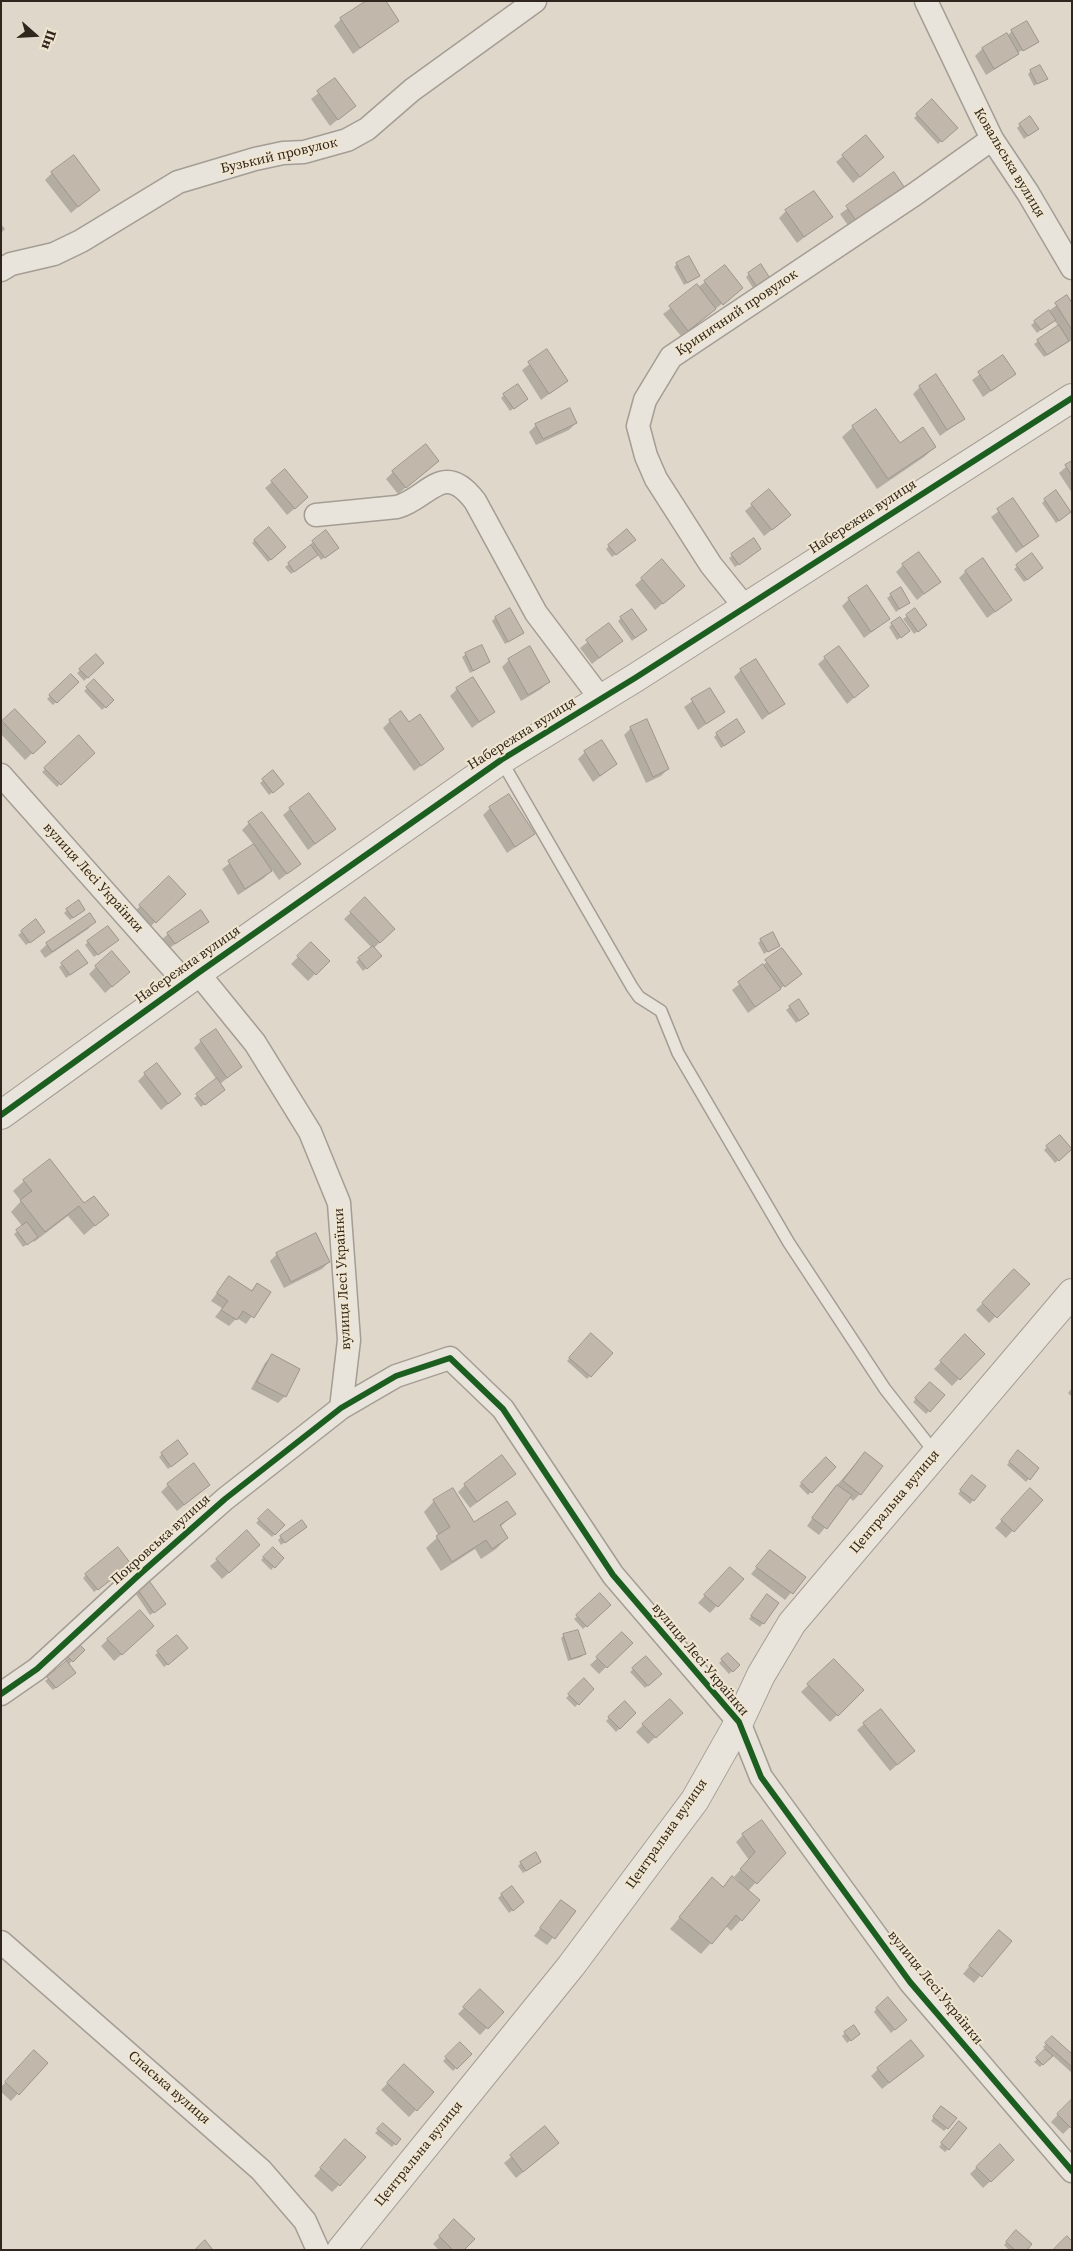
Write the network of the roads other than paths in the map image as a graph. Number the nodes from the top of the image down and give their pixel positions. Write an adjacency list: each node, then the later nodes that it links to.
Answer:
1 (535, 1): 5 (street, Бузький провулок)
2 (926, 1): 3 (street, Ковальська вулиця)
3 (992, 139): 4 (street, Ковальська вулиця); 8 (street, Криничний провулок)
4 (1072, 268)
5 (1, 270)
6 (1072, 398): 8 (street, Набережна вулиця)
7 (316, 515): 9 (street)
8 (745, 607): 9 (street, Набережна вулиця)
9 (601, 699): 10 (street, Набережна вулиця)
10 (502, 760): 12 (street, Набережна вулиця); 16 (lane)
11 (1, 775): 12 (street, вулиця Лесі Українки)
12 (191, 977): 13 (street, Набережна вулиця); 15 (street, вулиця Лесі Українки)
13 (1, 1115)
14 (1072, 1293): 16 (street, Центральна вулиця)
15 (341, 1408): 17 (street, Покровська вулиця); 18 (street, вулиця Лесі Українки)
16 (936, 1454): 18 (street, Центральна вулиця)
17 (1, 1694)
18 (739, 1722): 20 (street, вулиця Лесі Українки); 22 (street, Центральна вулиця)
19 (1, 1942): 21 (street, Спаська вулиця)
20 (1072, 2171)
21 (318, 2250)
22 (341, 2250)

